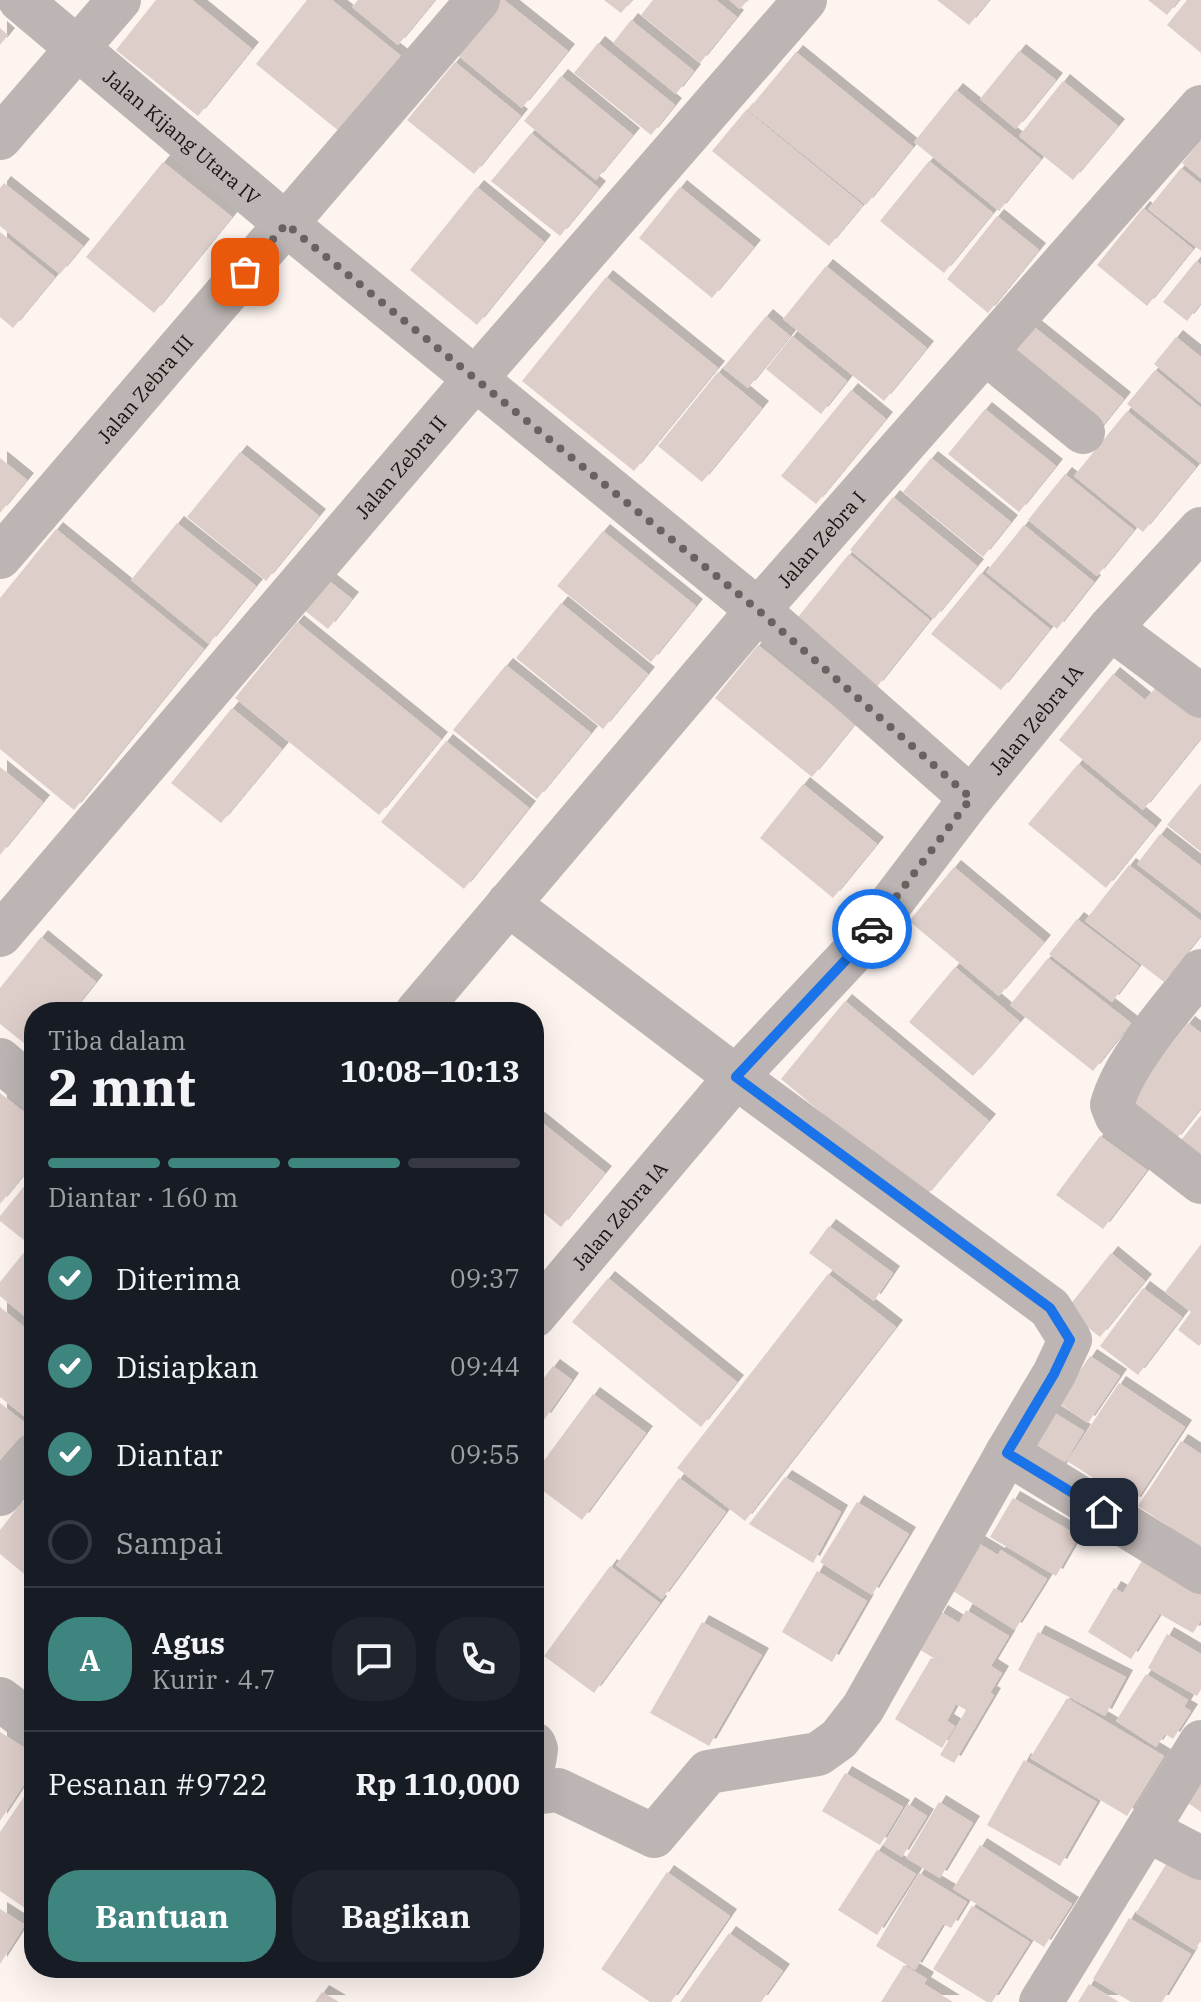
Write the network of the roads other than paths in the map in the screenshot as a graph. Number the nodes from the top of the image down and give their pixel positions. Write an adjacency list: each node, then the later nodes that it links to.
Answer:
1 (20, 0): 5 (street, Jalan Kijang Utara IV)
2 (119, 0): 5 (street)
3 (478, 0): 8 (street, Jalan Zebra III)
4 (805, 0): 10 (street, Jalan Zebra II)
5 (76, 50): 7 (street); 8 (street, Jalan Kijang Utara IV)
6 (1201, 107): 9 (street, Jalan Zebra I)
7 (0, 138)
8 (286, 224): 10 (street, Jalan Kijang Utara IV); 13 (street, Jalan Zebra III)
9 (986, 353): 11 (street); 14 (street, Jalan Zebra I)
10 (476, 378): 14 (street, Jalan Kijang Utara IV); 19 (street, Jalan Zebra II)
11 (1083, 432)
12 (1201, 529): 15 (street, Jalan Zebra IA)
13 (0, 557)
14 (758, 610): 17 (street, Jalan Kijang Utara IV); 18 (street, Jalan Zebra I)
15 (1110, 628): 16 (street); 17 (street, Jalan Zebra IA)
16 (1201, 696)
17 (971, 798): 23 (street, Jalan Zebra IA)
18 (508, 904): 21 (street, Jalan Zebra I); 23 (street)
19 (0, 935)
20 (1201, 971): 25 (street)
21 (425, 1002)
22 (0, 1060): 24 (street)
23 (736, 1077): 26 (street, Jalan Zebra IA); 27 (street)
24 (24, 1080)
25 (1201, 1182)
26 (544, 1304)
27 (1007, 1453): 30 (street); 34 (street)
28 (24, 1466): 29 (street)
29 (0, 1494)
30 (1201, 1572)
31 (0, 1699): 32 (street)
32 (24, 1717)
33 (1201, 1742): 35 (street)
34 (544, 1792)
35 (1147, 1830): 36 (street); 37 (street)
36 (1201, 1858)
37 (1041, 2002)

